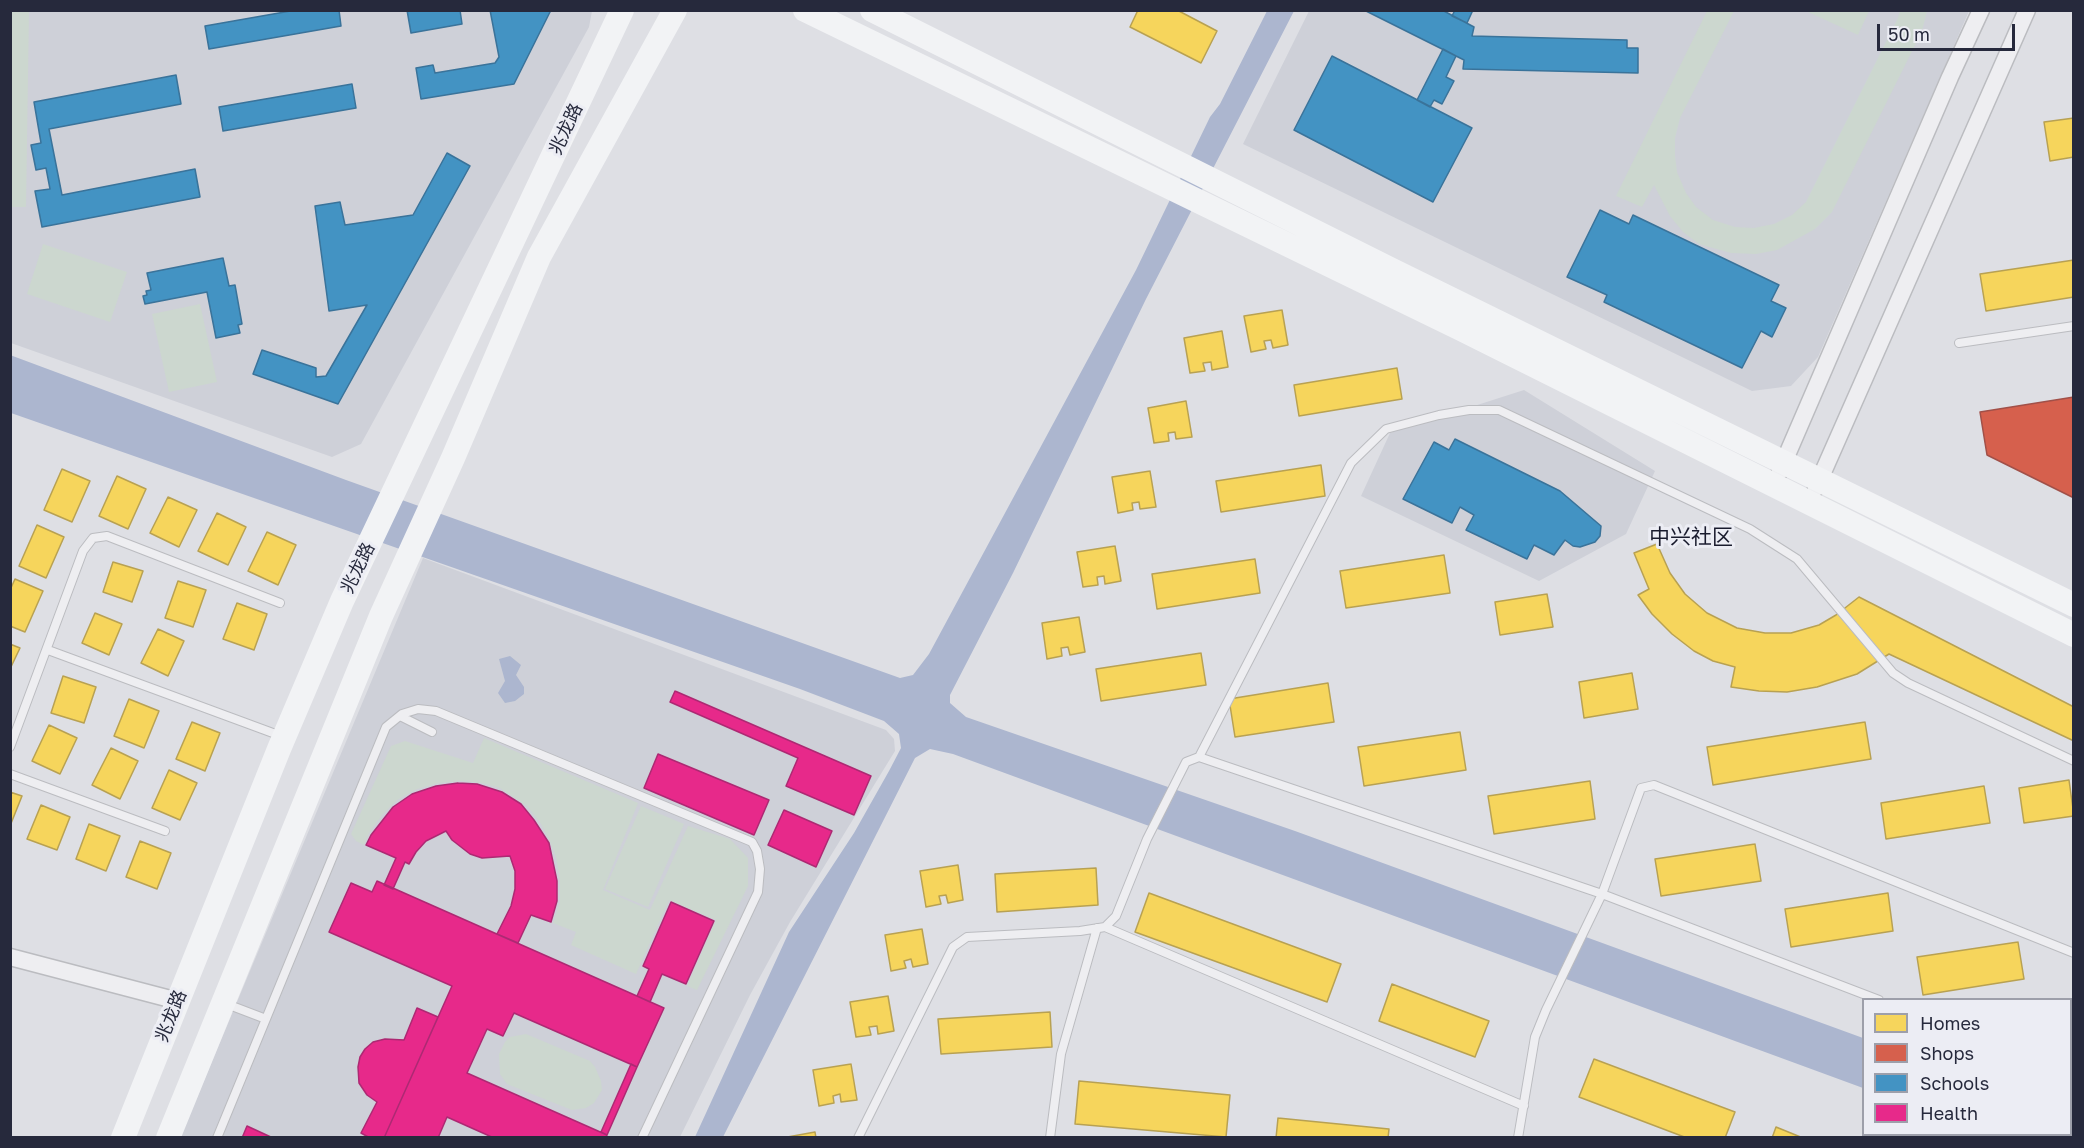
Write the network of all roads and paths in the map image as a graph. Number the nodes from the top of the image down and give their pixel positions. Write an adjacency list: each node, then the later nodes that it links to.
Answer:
1 (622, 10): 20 (street, 兆龙路)
2 (675, 10): 32 (street, 兆龙路)
3 (805, 10): 7 (street)
4 (872, 10): 7 (street)
5 (1981, 10): 10 (street)
6 (2027, 10): 11 (street)
7 (1176, 176): 10 (street); 12 (street)
8 (2073, 326): 9 (lane)
9 (1959, 343)
10 (1784, 463): 11 (street); 12 (street)
11 (1819, 480): 13 (street); 15 (street)
12 (1774, 485): 13 (street)
13 (1809, 503): 16 (street)
14 (280, 603): 17 (lane)
15 (2073, 605)
16 (2073, 635)
17 (48, 650): 20 (lane); 21 (lane)
18 (400, 716): 19 (lane); 33 (lane); 38 (lane)
19 (432, 732)
20 (284, 737): 31 (street, 兆龙路)
21 (10, 747)
22 (1199, 757): 23 (lane); 26 (lane); 27 (lane)
23 (2073, 761)
24 (10, 774): 25 (lane)
25 (165, 831)
26 (1602, 894): 28 (lane); 30 (lane); 34 (lane)
27 (1101, 928): 34 (lane); 39 (lane); 40 (lane)
28 (2073, 953)
29 (10, 957): 31 (street)
30 (1877, 998)
31 (178, 1001): 35 (street, 兆龙路)
32 (223, 1003): 33 (lane); 36 (street)
33 (266, 1019): 37 (lane)
34 (1524, 1106): 41 (lane)
35 (123, 1137)
36 (168, 1137)
37 (217, 1137)
38 (642, 1137)
39 (858, 1137)
40 (1050, 1137)
41 (1518, 1137)

